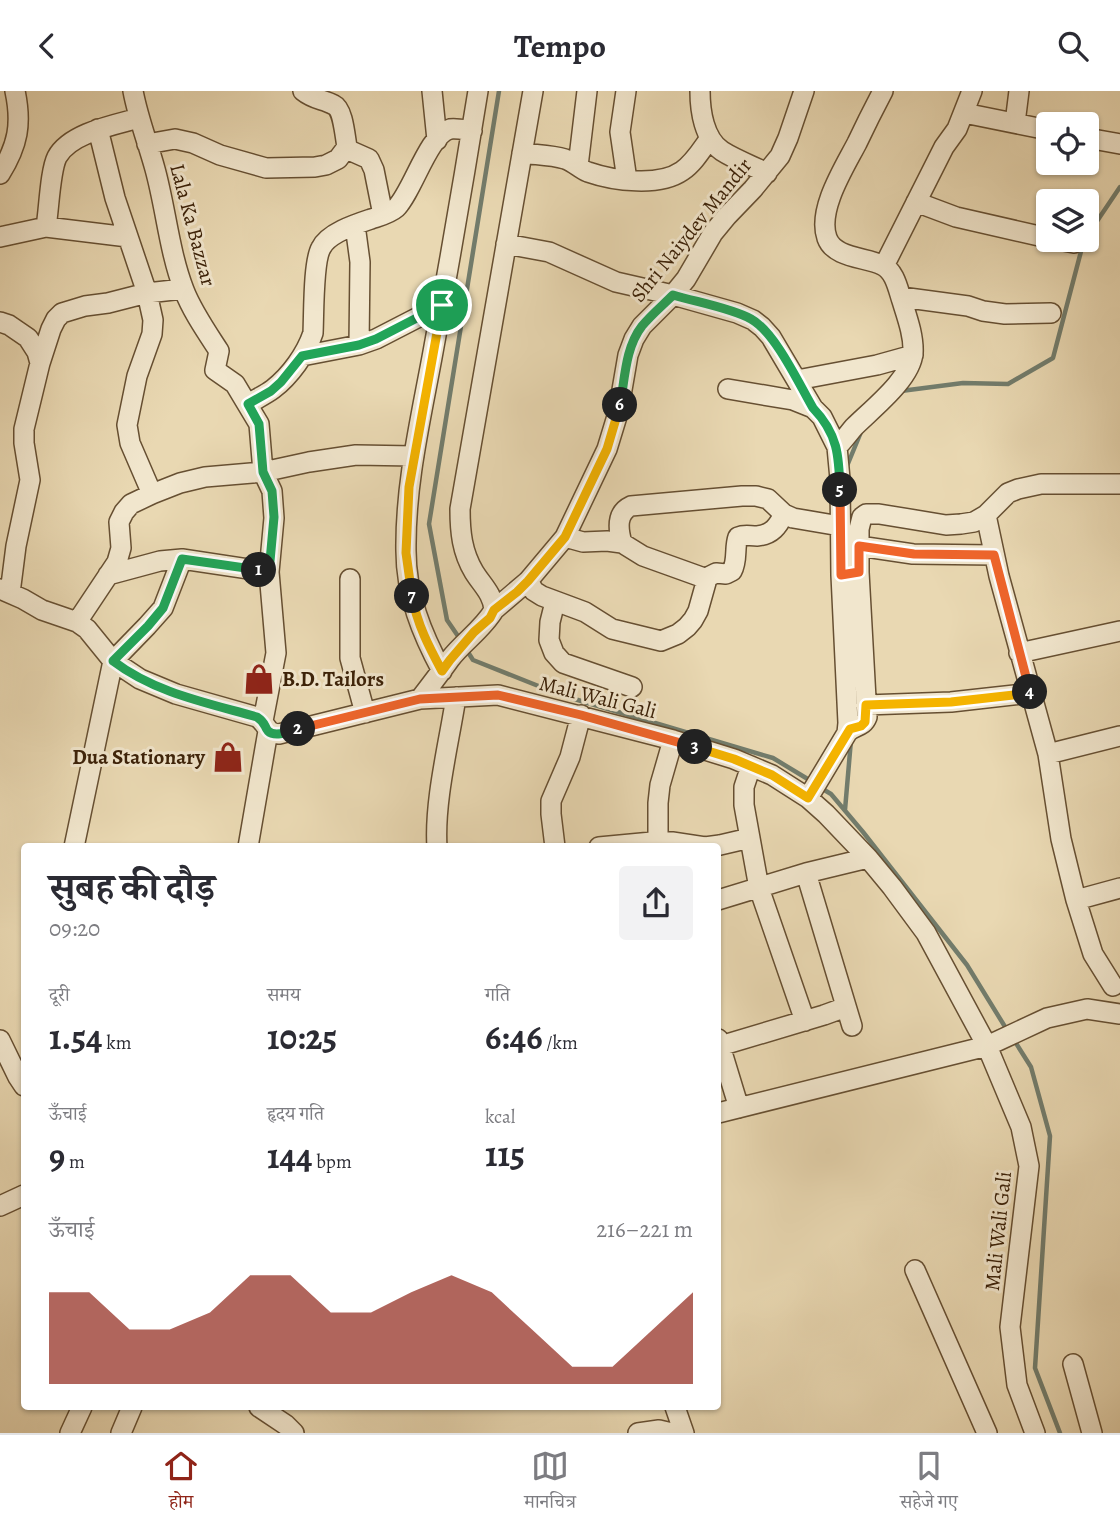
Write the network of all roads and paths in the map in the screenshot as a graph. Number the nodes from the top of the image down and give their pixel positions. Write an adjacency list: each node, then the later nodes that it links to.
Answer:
1 (15, 91): 29 (street)
2 (133, 91): 15 (street, Lala Ka Bazzar)
3 (303, 91): 25 (street)
4 (432, 91): 21 (street)
5 (478, 91): 19 (street)
6 (533, 91): 26 (street)
7 (587, 91): 27 (street)
8 (626, 91): 30 (street)
9 (700, 91): 20 (street)
10 (804, 91): 28 (street, Shri Naiydev Mandir)
11 (883, 91): 39 (street)
12 (972, 91): 14 (street)
13 (1018, 91): 16 (street)
14 (964, 113): 16 (street); 31 (street)
15 (139, 118): 18 (street); 23 (street, Lala Ka Bazzar)
16 (1015, 123): 17 (street)
17 (1036, 127)
18 (98, 129): 34 (street); 37 (street)
19 (472, 131): 21 (street); 44 (street)
20 (710, 138): 28 (street); 30 (street)
21 (437, 140): 32 (street)
22 (1099, 140): 24 (street)
23 (147, 144): 25 (street); 40 (street, Lala Ka Bazzar)
24 (1120, 144)
25 (347, 147): 32 (street)
26 (522, 153): 27 (street); 38 (street)
27 (578, 166): 30 (street)
28 (767, 173): 42 (street, Shri Naiydev Mandir)
29 (0, 174)
30 (626, 180)
31 (916, 202): 35 (street); 39 (street)
32 (383, 215): 33 (street)
33 (355, 225): 47 (street); 49 (street)
34 (46, 227): 36 (street); 37 (street)
35 (1036, 235)
36 (0, 237)
37 (128, 237): 41 (street)
38 (506, 243): 42 (street); 76 (street)
39 (884, 266): 43 (street)
40 (183, 289): 41 (street); 53 (street, Lala Ka Bazzar)
41 (147, 293): 50 (street); 59 (street)
42 (673, 295): 51 (street); 63 (street, Shri Naiydev Mandir)
43 (901, 297): 45 (street); 48 (street)
44 (442, 305): 47 (street); 56 (street)
45 (1051, 313)
46 (0, 322): 50 (street)
47 (359, 345): 49 (street)
48 (913, 355): 51 (street); 55 (street)
49 (302, 356): 53 (street)
50 (40, 363): 74 (street)
51 (797, 380): 54 (street)
52 (728, 389): 54 (street)
53 (248, 404): 57 (street, Lala Ka Bazzar)
54 (813, 408): 55 (street)
55 (837, 447): 62 (street)
56 (414, 456): 57 (street); 81 (street)
57 (263, 472): 59 (street); 68 (street, Lala Ka Bazzar)
58 (1120, 484): 61 (street)
59 (152, 494): 70 (street)
60 (784, 514): 62 (street); 64 (street); 72 (street)
61 (986, 515): 65 (street); 66 (street)
62 (841, 526): 69 (street)
63 (565, 537): 64 (street); 73 (street, Shri Naiydev Mandir)
64 (622, 543): 72 (street)
65 (859, 546): 66 (street); 69 (street)
66 (994, 555): 79 (street)
67 (182, 559): 68 (street); 70 (street); 80 (street)
68 (269, 572): 89 (street, Lala Ka Bazzar)
69 (850, 574): 86 (street); 90 (street)
70 (108, 575): 77 (street)
71 (350, 579): 87 (street)
72 (707, 579): 75 (street)
73 (528, 581): 75 (street); 76 (street, Shri Naiydev Mandir)
74 (5, 591): 77 (street, Mali Wali Gali)
75 (555, 601): 82 (street)
76 (494, 610): 81 (street, Shri Naiydev Mandir)
77 (77, 622): 80 (street, Mali Wali Gali)
78 (1120, 631): 79 (street)
79 (1020, 653): 83 (street)
80 (113, 661): 89 (street, Mali Wali Gali); 98 (street)
81 (446, 666): 85 (street, Shri Naiydev Mandir)
82 (632, 687)
83 (1031, 693): 86 (street); 93 (street)
84 (456, 697): 85 (street, Mali Wali Gali); 88 (street, Mali Wali Gali); 100 (street)
85 (420, 699): 87 (street, Mali Wali Gali)
86 (866, 705): 90 (street)
87 (365, 713): 89 (street, Mali Wali Gali)
88 (581, 715): 92 (street, Mali Wali Gali); 101 (street)
89 (266, 726): 99 (street, Lala Ka Bazzar)
90 (852, 729): 95 (street)
91 (1120, 736): 93 (street)
92 (673, 740): 94 (street, Mali Wali Gali); 97 (street)
93 (1048, 754): 110 (street)
94 (751, 767): 95 (street, Mali Wali Gali); 96 (street)
95 (812, 793): 105 (street, Mali Wali Gali)
96 (750, 838): 104 (street); 107 (street)
97 (658, 842): 102 (street); 103 (street)
98 (75, 843)
99 (249, 843)
100 (437, 843)
101 (555, 843)
102 (646, 843)
103 (679, 843)
104 (721, 845)
105 (869, 858): 106 (street); 117 (street, Mali Wali Gali)
106 (806, 873): 107 (street); 114 (street)
107 (759, 888): 109 (street); 114 (street)
108 (1120, 888): 110 (street)
109 (721, 899)
110 (1076, 900): 111 (street)
111 (1116, 983): 112 (street)
112 (1087, 1009): 113 (street); 117 (street)
113 (1120, 1014)
114 (805, 1021): 116 (street)
115 (0, 1040): 119 (street)
116 (721, 1042)
117 (987, 1046): 120 (street); 137 (street, Mali Wali Gali)
118 (721, 1049): 120 (street)
119 (21, 1082)
120 (739, 1108): 121 (street)
121 (721, 1112)
122 (21, 1196): 123 (street)
123 (0, 1206)
124 (915, 1270): 136 (street)
125 (1073, 1364): 138 (street)
126 (81, 1410): 130 (street)
127 (131, 1410): 131 (street)
128 (263, 1410): 132 (street)
129 (677, 1410): 135 (street)
130 (70, 1433)
131 (121, 1433)
132 (293, 1433)
133 (638, 1433): 134 (street)
134 (672, 1433)
135 (684, 1433)
136 (987, 1433)
137 (1035, 1433)
138 (1092, 1433)

